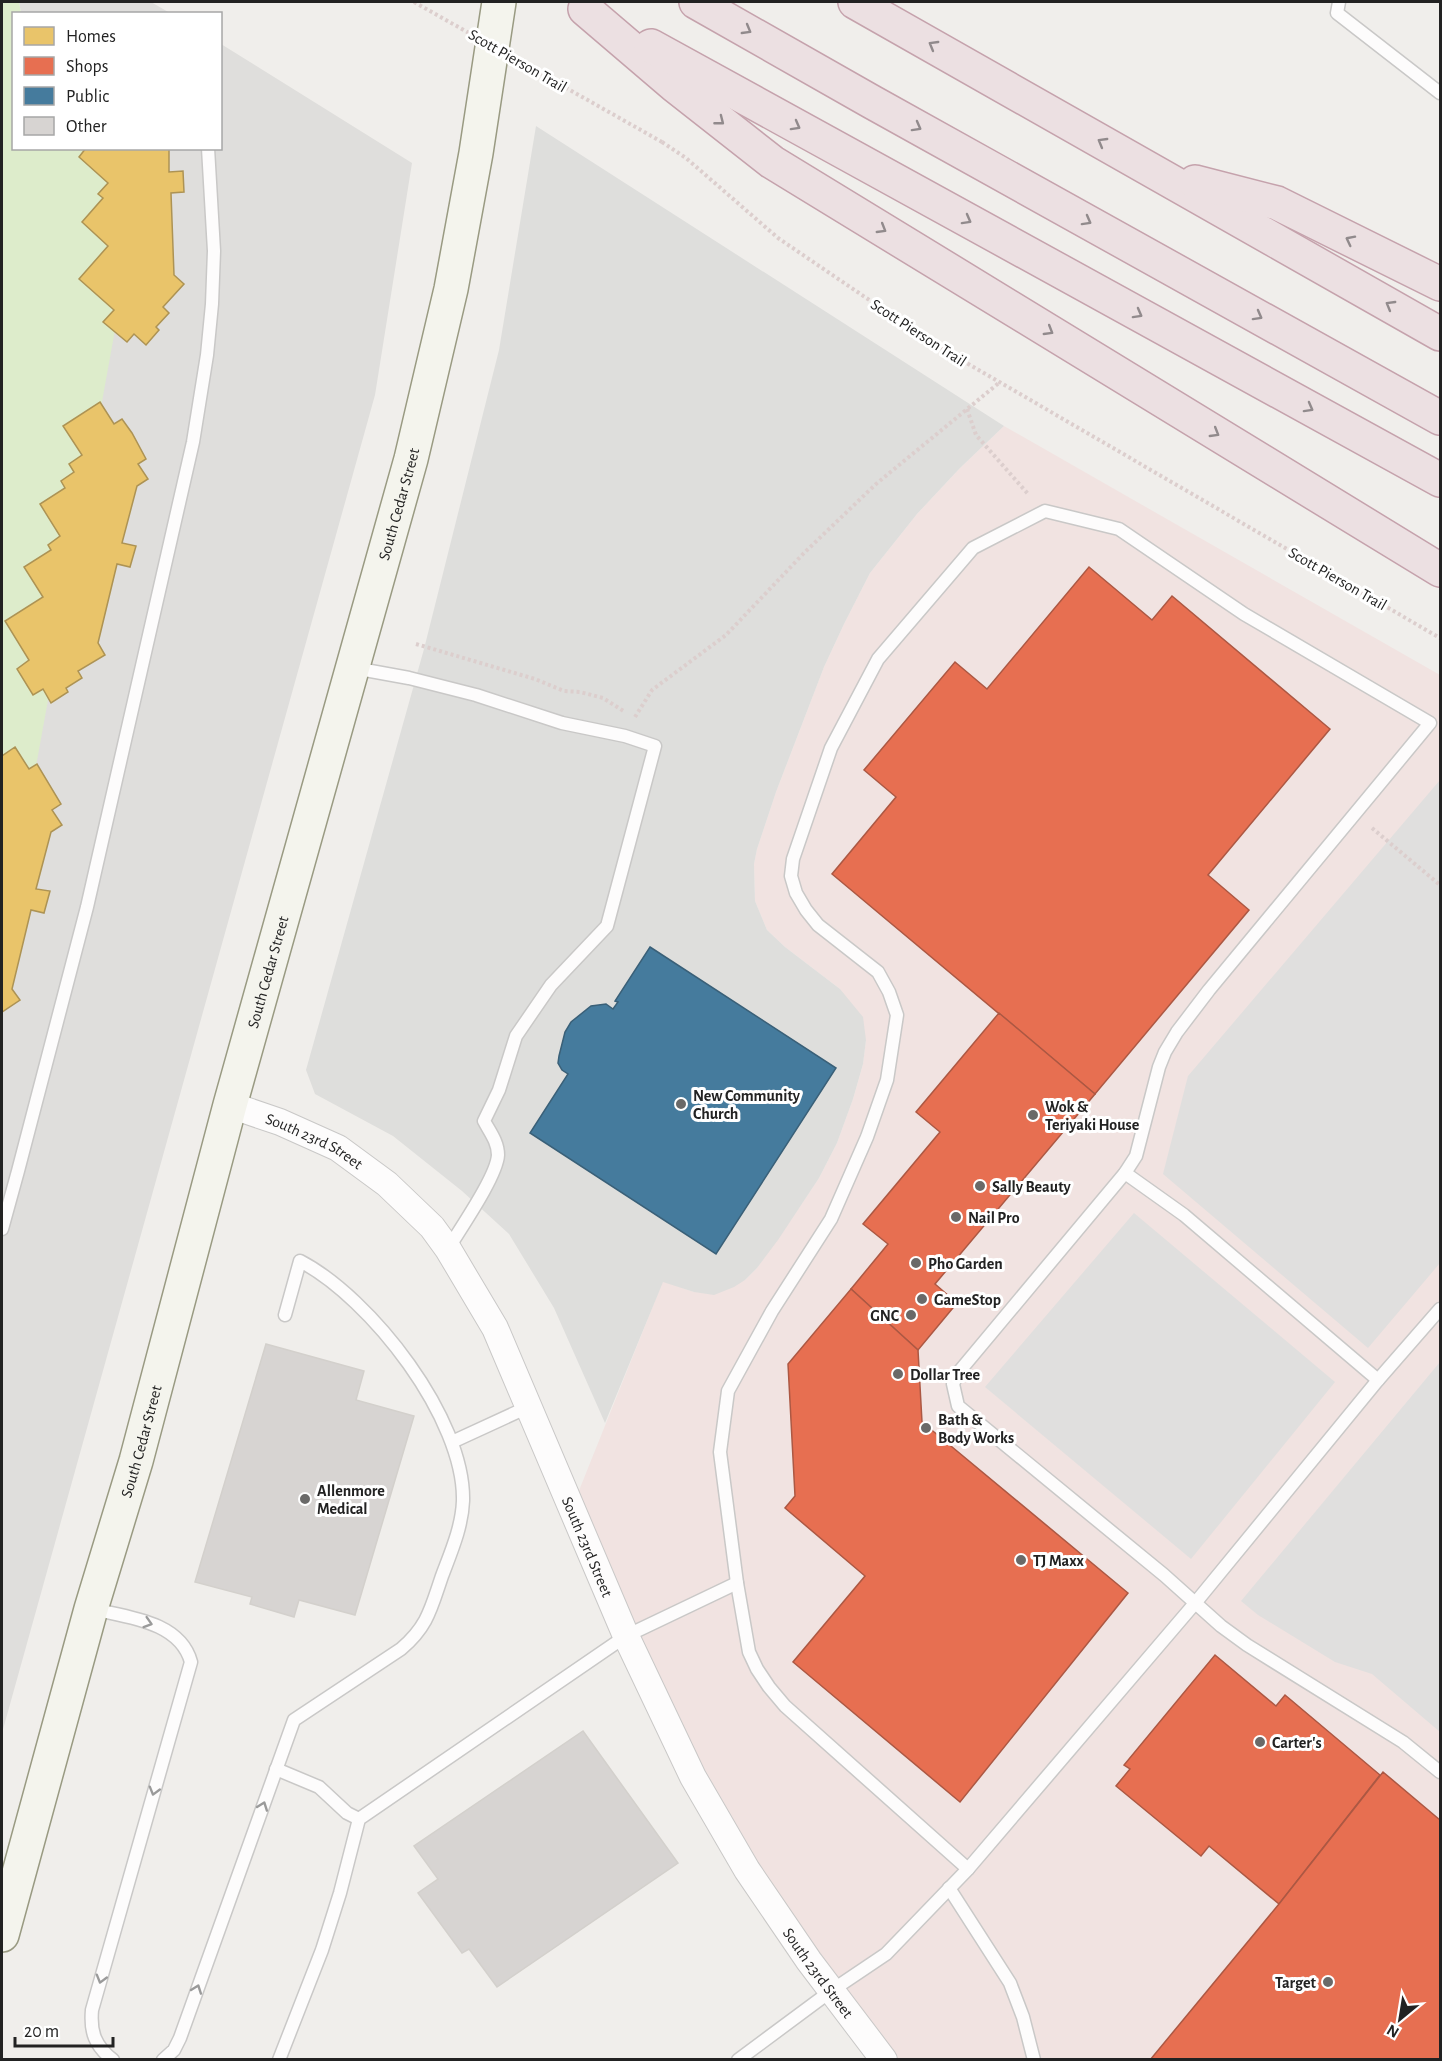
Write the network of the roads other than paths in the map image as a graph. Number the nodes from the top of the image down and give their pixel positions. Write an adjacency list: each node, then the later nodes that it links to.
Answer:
1 (499, 2): 15 (main road, South Cedar Street)
2 (696, 2): 12 (highway, one-way to 12)
3 (855, 2): 9 (highway, one-way to 3)
4 (1340, 2): 7 (lane)
5 (578, 5): 6 (highway)
6 (673, 71): 13 (highway, one-way to 13); 14 (highway, one-way to 14)
7 (1440, 93)
8 (208, 150): 18 (lane)
9 (1153, 171): 10 (highway, one-way to 9); 11 (highway, one-way to 9)
10 (1440, 284)
11 (1440, 334)
12 (1440, 418)
13 (1440, 480)
14 (1440, 570)
15 (352, 668): 16 (main road, South Cedar Street); 19 (lane)
16 (230, 1105): 19 (street, South 23rd Street); 27 (main road, South Cedar Street)
17 (1125, 1173): 22 (lane); 25 (lane); 26 (lane)
18 (2, 1229)
19 (448, 1249): 23 (street, South 23rd Street)
20 (1440, 1309): 22 (lane)
21 (285, 1315): 24 (lane)
22 (1378, 1380): 26 (lane)
23 (528, 1407): 24 (lane); 28 (street, South 23rd Street)
24 (452, 1442): 29 (lane)
25 (737, 1583): 28 (lane); 32 (lane)
26 (1196, 1602): 30 (lane); 32 (lane)
27 (92, 1609): 34 (main road, South Cedar Street); 36 (lane, one-way to 36)
28 (626, 1636): 31 (lane); 35 (street, South 23rd Street)
29 (276, 1769): 31 (lane); 37 (lane, one-way to 29)
30 (1440, 1772)
31 (358, 1819): 38 (lane)
32 (968, 1869): 33 (lane)
33 (949, 1888): 35 (lane); 41 (lane)
34 (2, 1935)
35 (831, 1991): 39 (lane); 40 (street, South 23rd Street)
36 (113, 2060)
37 (163, 2060)
38 (279, 2060)
39 (738, 2060)
40 (884, 2060)
41 (1034, 2060)

